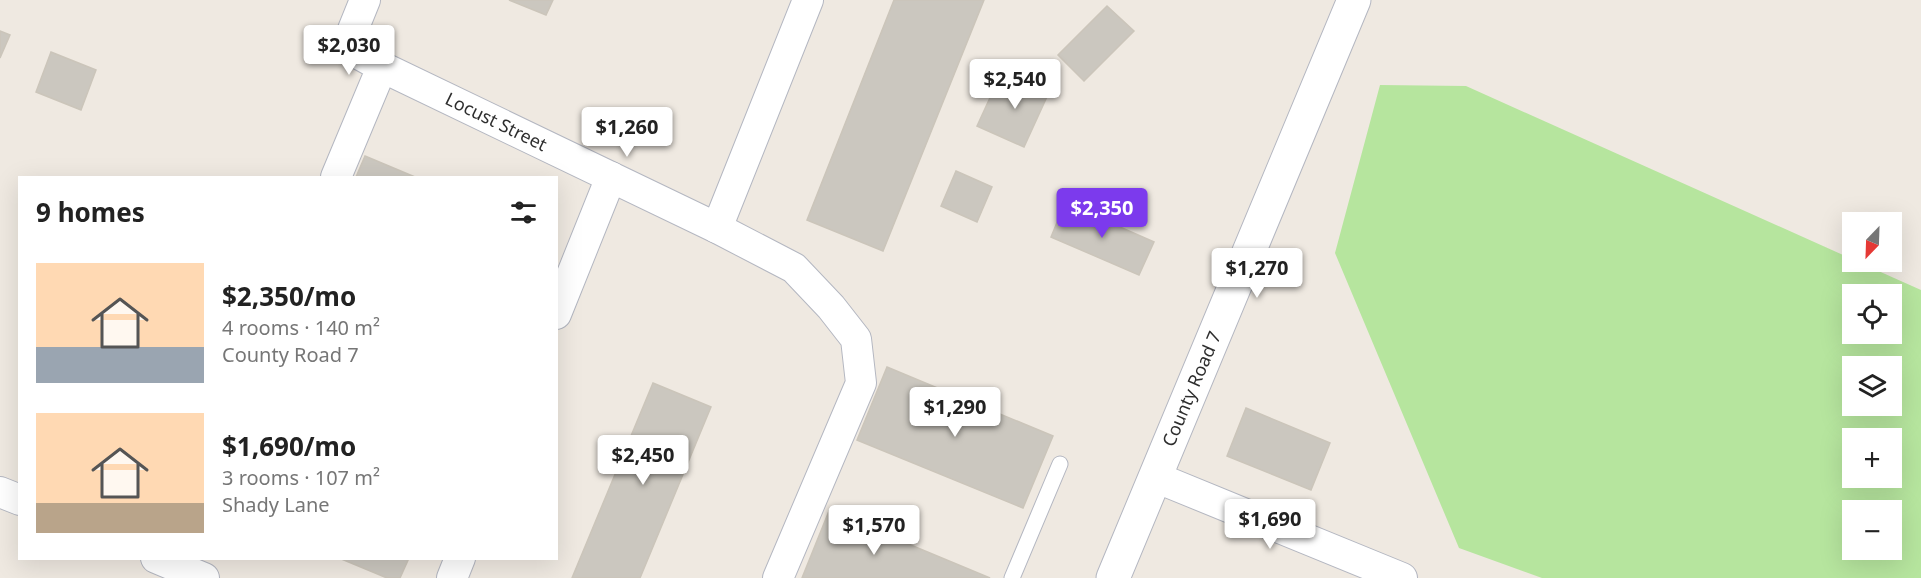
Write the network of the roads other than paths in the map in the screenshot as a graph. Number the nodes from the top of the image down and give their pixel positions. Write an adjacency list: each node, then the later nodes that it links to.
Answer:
1 (365, 0): 4 (street, Locust Street)
2 (808, 0): 7 (street)
3 (1354, 0): 10 (street, County Road 7)
4 (382, 67): 5 (street); 6 (street, Locust Street)
5 (336, 176)
6 (610, 177): 7 (street, Locust Street); 8 (street)
7 (717, 228): 17 (street, Locust Street)
8 (558, 309)
9 (1060, 464): 18 (lane)
10 (1155, 477): 19 (street, County Road 7); 20 (street)
11 (0, 492): 12 (street)
12 (18, 499)
13 (161, 560): 15 (street)
14 (458, 560): 16 (street)
15 (204, 578)
16 (452, 578)
17 (778, 578)
18 (1012, 578)
19 (1113, 578)
20 (1402, 578)

